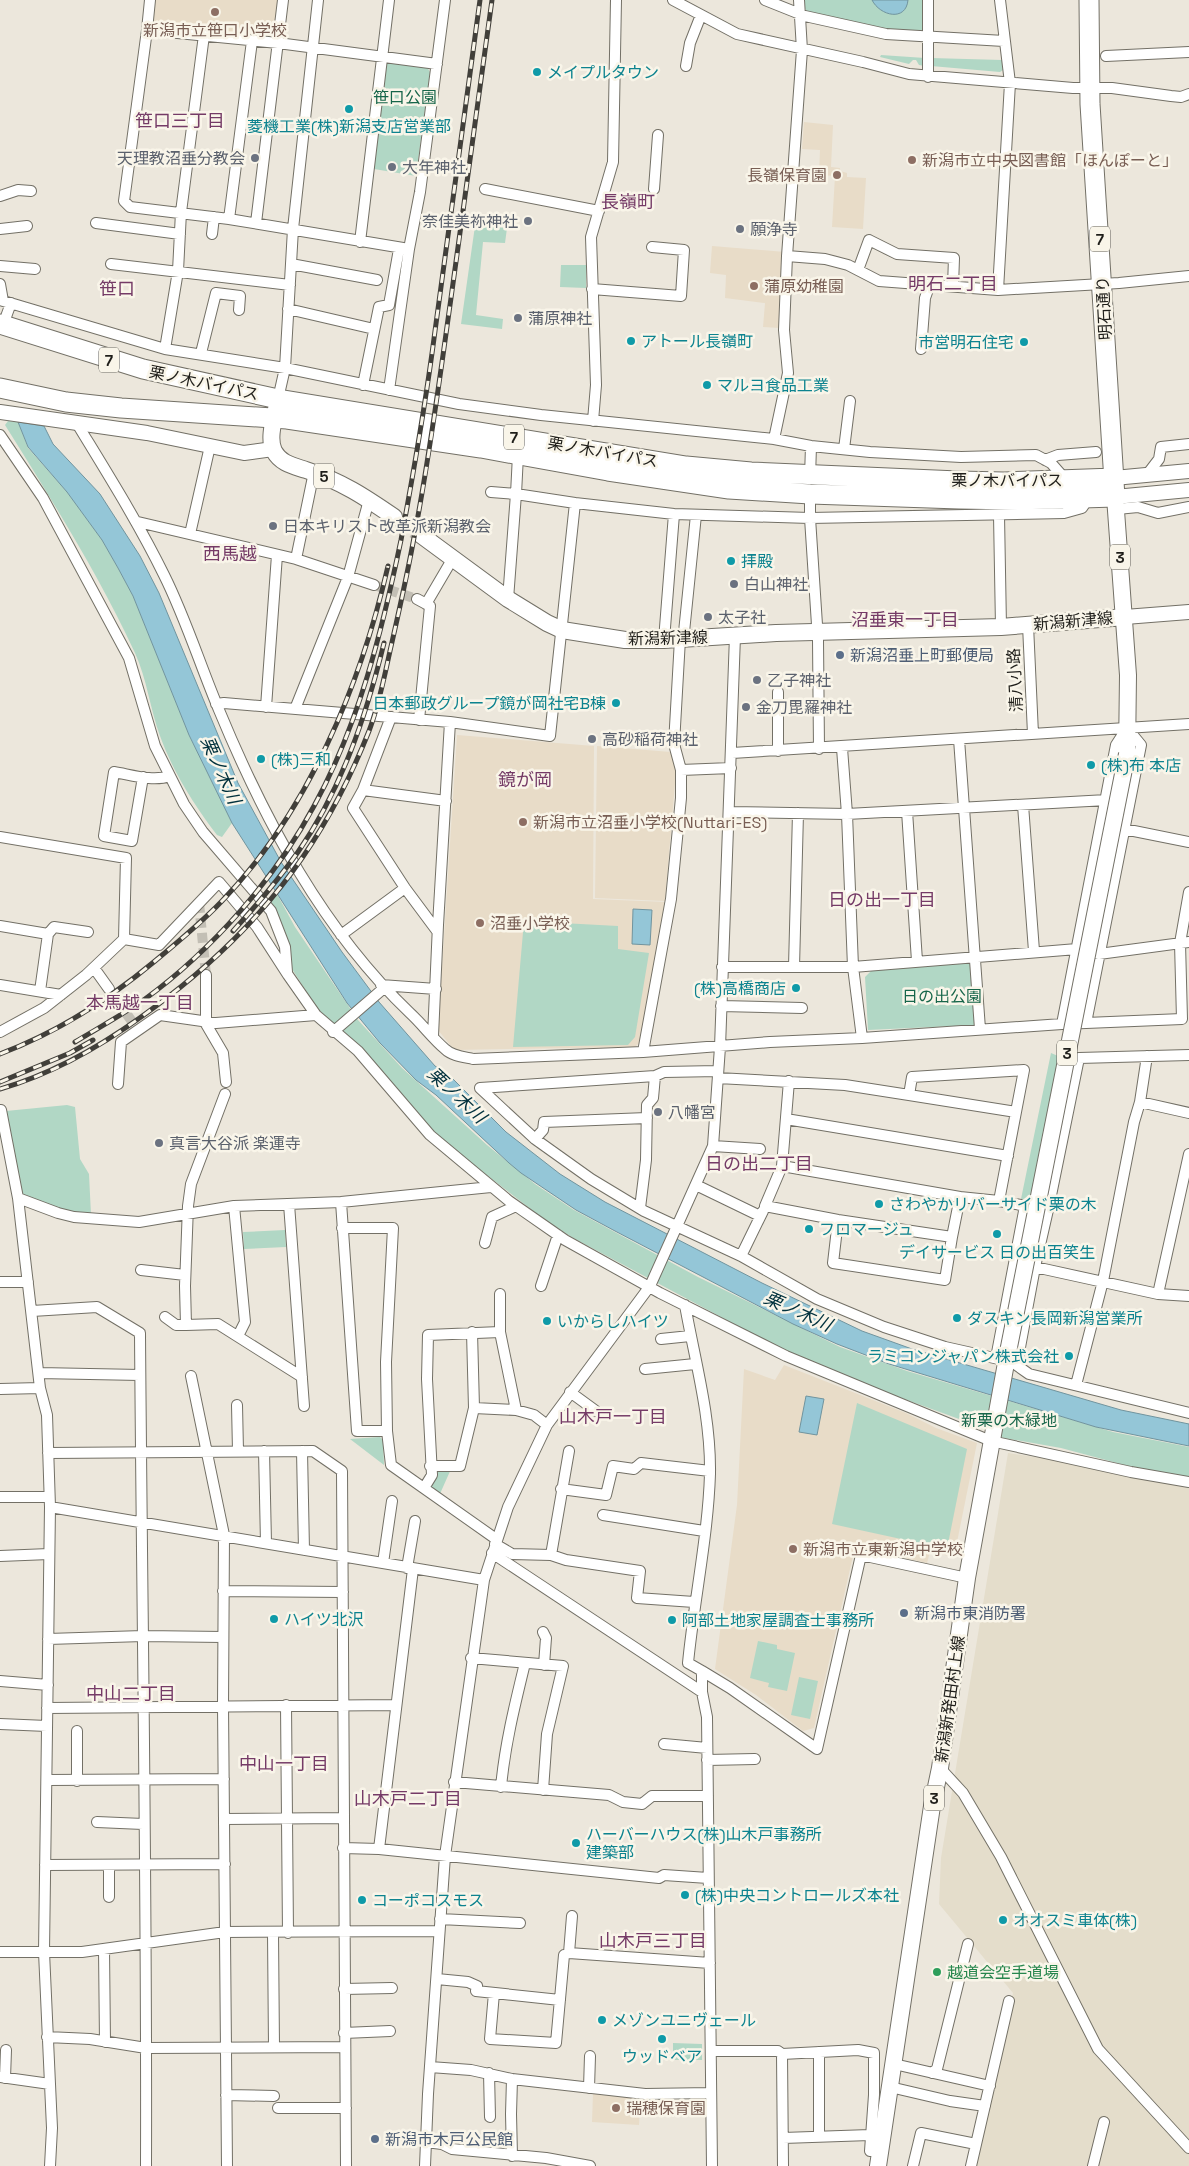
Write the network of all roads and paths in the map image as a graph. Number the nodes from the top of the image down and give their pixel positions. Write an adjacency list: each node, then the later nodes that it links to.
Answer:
1 (150, 0): 15 (street)
2 (282, 0): 20 (street)
3 (318, 0): 21 (street)
4 (389, 0): 25 (street)
5 (445, 0): 26 (street)
6 (616, 0): 37 (street)
7 (673, 0): 13 (street)
8 (765, 0): 14 (street)
9 (799, 0): 14 (street)
10 (928, 0): 17 (street)
11 (1000, 0): 19 (street)
12 (1089, 0): 30 (highway, 明石通り / 7)
13 (701, 15): 22 (street); 27 (street)
14 (800, 15): 17 (street); 22 (street)
15 (147, 30): 16 (street); 38 (street)
16 (204, 36): 18 (street); 38 (street)
17 (928, 37): 19 (street); 28 (street)
18 (252, 40): 20 (street); 40 (street)
19 (1004, 41): 29 (street)
20 (278, 43): 21 (street); 42 (street)
21 (313, 48): 25 (street); 45 (street)
22 (802, 50): 28 (street); 51 (street)
23 (1189, 52): 24 (street)
24 (1106, 56)
25 (383, 57): 26 (street); 48 (street)
26 (437, 64): 50 (street)
27 (686, 66)
28 (928, 77): 29 (street)
29 (1010, 83): 30 (street); 66 (street)
30 (1090, 88): 31 (street); 62 (highway, 明石通り / 7)
31 (1189, 94)
32 (658, 135): 34 (street)
33 (486, 188): 37 (street)
34 (654, 189)
35 (31, 191): 36 (street)
36 (0, 196)
37 (598, 211): 65 (street)
38 (181, 212): 39 (street); 46 (street)
39 (214, 217): 40 (street); 47 (street)
40 (229, 219): 42 (street)
41 (96, 223): 46 (street)
42 (256, 223): 45 (street)
43 (27, 226): 44 (street)
44 (0, 229)
45 (293, 229): 48 (street); 53 (street)
46 (180, 234): 57 (street)
47 (212, 234)
48 (360, 242): 50 (street)
49 (652, 247): 65 (street)
50 (404, 249): 71 (street); 78 (street)
51 (787, 256): 56 (street); 86 (street)
52 (111, 264): 57 (street)
53 (291, 264): 59 (street); 63 (street)
54 (0, 266): 55 (street)
55 (35, 268)
56 (858, 270): 61 (street); 64 (street)
57 (178, 271): 63 (street); 72 (street)
58 (1189, 276): 62 (street)
59 (377, 280)
60 (0, 284): 67 (street)
61 (930, 284): 64 (street); 73 (street)
62 (1102, 284): 66 (street); 99 (highway, 明石通り / 7)
63 (290, 285): 68 (street)
64 (953, 286): 66 (street)
65 (592, 289): 83 (street)
66 (998, 290)
67 (5, 301): 70 (street); 72 (street)
68 (288, 309): 71 (street); 75 (street)
69 (239, 310): 74 (street)
70 (2, 325): 79 (highway, 栗ノ木バイパス / 7)
71 (374, 329): 76 (street)
72 (165, 349): 74 (street)
73 (920, 349)
74 (201, 353): 75 (street)
75 (285, 368): 76 (street); 79 (street)
76 (363, 384): 78 (street)
77 (0, 388): 82 (highway, 栗ノ木バイパス / 7)
78 (389, 390): 83 (street)
79 (278, 399): 82 (main road); 97 (highway, 栗ノ木バイパス / 7)
80 (850, 401): 91 (street)
81 (5, 413): 84 (street)
82 (275, 418): 90 (main road); 93 (highway, 栗ノ木バイパス / 7)
83 (592, 421): 86 (street)
84 (76, 422): 88 (street); 115 (street)
85 (1, 439): 151 (street)
86 (774, 439): 89 (street)
87 (1189, 444): 98 (street)
88 (210, 446): 90 (street); 116 (street)
89 (811, 446): 91 (street); 97 (street)
90 (273, 449): 96 (main road, 5)
91 (844, 449): 94 (street)
92 (1096, 452): 94 (street)
93 (518, 455): 103 (street); 104 (highway, 栗ノ木バイパス / 7)
94 (1046, 460): 100 (street)
95 (1189, 471): 98 (street, 栗ノ木バイパス)
96 (314, 472): 106 (main road, 5); 120 (street)
97 (810, 476): 100 (highway, 栗ノ木バイパス / 7); 104 (street)
98 (1146, 476): 99 (street, 栗ノ木バイパス)
99 (1114, 478): 100 (highway, 栗ノ木バイパス / 7); 108 (highway, 明石通り / 7)
100 (1066, 480)
101 (1189, 490): 108 (street, 栗ノ木バイパス)
102 (491, 492): 103 (street)
103 (516, 494): 107 (street); 124 (street)
104 (810, 494): 105 (highway, 栗ノ木バイパス / 7); 114 (street)
105 (1088, 498): 108 (highway, 栗ノ木バイパス / 7); 112 (street)
106 (369, 500): 113 (main road, 5); 121 (street)
107 (575, 503): 110 (street); 130 (street)
108 (1116, 503): 109 (street); 127 (main road, 3)
109 (1189, 507)
110 (674, 514): 111 (street); 133 (street)
111 (696, 515): 114 (street); 133 (street)
112 (999, 515): 114 (street); 129 (street)
113 (394, 516)
114 (810, 518): 131 (street)
115 (138, 522): 116 (street); 135 (street)
116 (190, 534): 118 (street)
117 (422, 535): 119 (main road, 新潟新津線)
118 (277, 554): 120 (street); 136 (street)
119 (453, 558): 124 (main road, 新潟新津線); 125 (street)
120 (296, 559): 121 (street)
121 (348, 577): 122 (street); 137 (street)
122 (374, 585)
123 (416, 599): 125 (street)
124 (508, 599): 130 (main road, 新潟新津線)
125 (426, 604): 139 (street)
126 (1189, 612): 127 (street)
127 (1125, 616): 128 (main road, 新潟新津線); 142 (main road, 3)
128 (1028, 625): 129 (main road, 新潟新津線); 143 (street, 清八小路)
129 (1001, 627): 131 (main road, 新潟新津線)
130 (562, 630): 133 (main road, 新潟新津線); 140 (street)
131 (818, 631): 132 (main road, 新潟新津線); 146 (street)
132 (736, 636): 133 (main road, 新潟新津線); 148 (street)
133 (676, 637): 150 (street)
134 (778, 692): 147 (street)
135 (216, 704): 136 (street); 171 (street)
136 (266, 707): 137 (street)
137 (295, 710): 138 (street)
138 (391, 717): 139 (street); 153 (street)
139 (419, 720): 140 (street)
140 (450, 722): 155 (street)
141 (1189, 724): 142 (street)
142 (1127, 728): 143 (street); 154 (street); 162 (street); 268 (main road, 3, bridge)
143 (1033, 734): 144 (street)
144 (959, 738): 145 (street); 157 (street)
145 (842, 748): 146 (street); 161 (street)
146 (819, 749): 147 (street)
147 (778, 751): 148 (street)
148 (732, 753): 149 (street)
149 (731, 768): 150 (street); 159 (street)
150 (681, 770): 204 (street)
151 (170, 776): 152 (street); 184 (street)
152 (143, 777): 152 (street)
153 (363, 790): 155 (street); 165 (street)
154 (1106, 800): 156 (street); 174 (street)
155 (446, 801): 168 (street)
156 (1023, 805): 157 (street); 175 (street)
157 (963, 808): 158 (street); 177 (street)
158 (907, 811): 161 (street); 178 (street)
159 (729, 812): 160 (street); 180 (street)
160 (798, 813): 161 (street); 179 (street)
161 (847, 814): 181 (street)
162 (1124, 829): 164 (street); 176 (street)
163 (0, 837): 172 (street)
164 (1189, 842)
165 (405, 888): 168 (street); 171 (street)
166 (1189, 892): 173 (street)
167 (0, 926): 170 (street)
168 (438, 931): 187 (street)
169 (88, 932): 170 (street)
170 (48, 934): 189 (street)
171 (341, 935): 186 (street)
172 (124, 939): 182 (street); 184 (street)
173 (1184, 943): 176 (street); 194 (street)
174 (1077, 949): 175 (street); 176 (street); 197 (street)
175 (1034, 951): 177 (street)
176 (1099, 954): 196 (street)
177 (974, 956): 178 (street); 199 (street)
178 (917, 961): 181 (street)
179 (794, 966): 180 (street); 181 (street)
180 (722, 967): 191 (street)
181 (853, 967): 202 (street)
182 (94, 968): 188 (street); 190 (street)
183 (206, 975): 195 (street)
184 (288, 975): 193 (street)
185 (0, 984): 189 (street)
186 (382, 988): 187 (street); 198 (street); 201 (street)
187 (436, 988): 201 (street)
188 (109, 989)
189 (40, 991): 190 (street)
190 (61, 994): 200 (street)
191 (721, 1006): 192 (street); 203 (street)
192 (802, 1008)
193 (316, 1015): 195 (street); 198 (street)
194 (1186, 1019): 196 (street)
195 (206, 1020): 210 (street); 211 (street)
196 (1086, 1023): 197 (street)
197 (1062, 1024): 199 (street)
198 (337, 1029): 227 (street)
199 (980, 1029): 202 (street)
200 (0, 1032)
201 (433, 1036): 204 (street)
202 (862, 1038): 203 (street)
203 (720, 1047): 204 (street); 207 (street)
204 (643, 1052)
205 (1189, 1054): 206 (street)
206 (1147, 1056): 214 (street); 238 (street)
207 (718, 1074): 208 (street); 209 (street); 221 (street)
208 (655, 1076): 218 (street); 220 (street)
209 (789, 1081): 213 (street); 219 (street)
210 (226, 1082)
211 (118, 1084)
212 (225, 1094): 239 (street)
213 (909, 1095): 216 (street); 216 (street)
214 (1140, 1102): 217 (street); 251 (street)
215 (1, 1110): 229 (street)
216 (1016, 1112): 223 (street)
217 (1189, 1113)
218 (647, 1118): 220 (street); 237 (street)
219 (786, 1119): 223 (street); 225 (street)
220 (535, 1139): 237 (street)
221 (713, 1146): 222 (street); 226 (street)
222 (760, 1149)
223 (1008, 1156): 230 (street)
224 (1188, 1161): 257 (street)
225 (782, 1166): 228 (street); 235 (street)
226 (696, 1185): 240 (street); 242 (street)
227 (491, 1187): 231 (street); 234 (street)
228 (960, 1196): 230 (street); 245 (street)
229 (18, 1198): 239 (street); 253 (street)
230 (999, 1201): 236 (street)
231 (341, 1202): 232 (street); 243 (street)
232 (290, 1204): 233 (street); 274 (street)
233 (234, 1206): 239 (street); 265 (street)
234 (516, 1206): 244 (street); 246 (street)
235 (765, 1206): 240 (street); 241 (street)
236 (1025, 1206): 238 (street); 268 (street)
237 (640, 1208): 242 (street)
238 (1048, 1210): 248 (street)
239 (188, 1214): 250 (street)
240 (760, 1216): 247 (street)
241 (838, 1220): 245 (street); 245 (street)
242 (678, 1225): 247 (street); 255 (street)
243 (342, 1228): 286 (street); 286 (street)
244 (558, 1235): 254 (street); 255 (street)
245 (952, 1237)
246 (485, 1243)
247 (741, 1256): 268 (street)
248 (1035, 1267): 251 (street); 268 (street)
249 (141, 1270): 250 (street)
250 (185, 1275): 262 (street)
251 (1103, 1280): 257 (street); 275 (street)
252 (0, 1282): 253 (street)
253 (28, 1282): 260 (street)
254 (541, 1286)
255 (650, 1286): 259 (street); 278 (street)
256 (500, 1294): 264 (street)
257 (1158, 1294): 258 (street)
258 (1189, 1296)
259 (685, 1305): 266 (street); 287 (street)
260 (32, 1311): 271 (street); 272 (street)
261 (165, 1317): 262 (street)
262 (186, 1325): 265 (street)
263 (472, 1332): 264 (street); 281 (street); 295 (street)
264 (500, 1332): 282 (street)
265 (238, 1336): 274 (street)
266 (690, 1336): 267 (street); 269 (street)
267 (661, 1339)
268 (1006, 1360): 275 (street); 287 (main road, 新潟新発田村上線 / 3)
269 (695, 1364): 270 (street); 296 (street)
270 (645, 1368)
271 (38, 1373): 272 (street); 276 (street)
272 (140, 1375): 293 (street)
273 (192, 1376): 288 (street)
274 (302, 1377): 280 (street)
275 (1076, 1386): 284 (street)
276 (40, 1388): 277 (street); 294 (street)
277 (0, 1389)
278 (570, 1392): 283 (street); 285 (street)
279 (237, 1405): 289 (street)
280 (304, 1406)
281 (474, 1408): 282 (street); 295 (street)
282 (516, 1410): 285 (street)
283 (596, 1411)
284 (1189, 1413)
285 (547, 1425): 309 (street)
286 (387, 1431): 298 (street)
287 (992, 1436): 297 (street); 317 (main road, 新潟新発田村上線 / 3)
288 (206, 1451): 289 (street); 293 (street); 307 (street)
289 (238, 1451): 290 (street)
290 (264, 1451): 291 (street); 308 (street)
291 (302, 1451): 310 (street); 314 (street)
292 (569, 1451): 299 (street)
293 (140, 1452): 294 (street); 305 (street)
294 (48, 1453): 302 (street)
295 (430, 1466): 298 (street)
296 (710, 1471): 299 (street); 306 (street)
297 (1189, 1482)
298 (424, 1488): 309 (street)
299 (561, 1489): 312 (street)
300 (0, 1497): 302 (street)
301 (392, 1501): 315 (street)
302 (50, 1502): 305 (street); 311 (street)
303 (603, 1515): 306 (street)
304 (415, 1521): 316 (street)
305 (141, 1522): 307 (street); 323 (street)
306 (704, 1531): 321 (street)
307 (224, 1535): 308 (street); 319 (street)
308 (266, 1543): 310 (street)
309 (495, 1545): 312 (street); 318 (street); 332 (street)
310 (304, 1550): 314 (street)
311 (49, 1554): 313 (street); 325 (street)
312 (551, 1555): 321 (street)
313 (0, 1556)
314 (342, 1556): 315 (street); 320 (street)
315 (383, 1563): 316 (street)
316 (410, 1568): 318 (street); 335 (street)
317 (967, 1578): 329 (street); 346 (main road, 新潟新発田村上線 / 3)
318 (484, 1580): 326 (street)
319 (223, 1591): 320 (street); 324 (street)
320 (343, 1592): 334 (street)
321 (694, 1602): 329 (street)
322 (543, 1632): 328 (street)
323 (143, 1636): 324 (street); 325 (street); 337 (street)
324 (223, 1637): 336 (street)
325 (48, 1639): 331 (street)
326 (472, 1658): 327 (street); 351 (street)
327 (526, 1663): 328 (street); 352 (street)
328 (544, 1665): 353 (street)
329 (702, 1671): 332 (street)
330 (0, 1681): 331 (street)
331 (48, 1685): 338 (street)
332 (702, 1692): 343 (street)
333 (286, 1705): 334 (street); 336 (street); 357 (street)
334 (343, 1705): 335 (street); 355 (street)
335 (396, 1705): 361 (street)
336 (223, 1706): 337 (street); 350 (street)
337 (144, 1707): 338 (street); 349 (street)
338 (47, 1708): 340 (street)
339 (0, 1724): 340 (street)
340 (47, 1726): 347 (street)
341 (76, 1731): 348 (street)
342 (664, 1744): 343 (street)
343 (707, 1748): 345 (street)
344 (755, 1759): 345 (street)
345 (707, 1760): 354 (street)
346 (940, 1768): 403 (main road, 新潟新発田村上線 / 3); 426 (street)
347 (47, 1780): 348 (street); 364 (street)
348 (77, 1780): 349 (street)
349 (143, 1780): 350 (street); 359 (street)
350 (224, 1780): 356 (street)
351 (454, 1782): 352 (street); 362 (street)
352 (501, 1787): 353 (street)
353 (543, 1790): 354 (street)
354 (708, 1796): 367 (street)
355 (343, 1818): 357 (street); 360 (street)
356 (224, 1819): 357 (street); 363 (street)
357 (287, 1819): 376 (street)
358 (97, 1822): 359 (street)
359 (143, 1824): 366 (street)
360 (344, 1848): 361 (street); 372 (street)
361 (379, 1849): 362 (street)
362 (445, 1856): 367 (street); 370 (street)
363 (225, 1864): 366 (street); 374 (street)
364 (45, 1865): 365 (street); 381 (street)
365 (109, 1865): 366 (street); 368 (street)
366 (143, 1865): 377 (street)
367 (708, 1878): 383 (street)
368 (109, 1897)
369 (572, 1916): 383 (street)
370 (440, 1919): 371 (street); 373 (street)
371 (520, 1923)
372 (344, 1931): 373 (street); 376 (street); 386 (street)
373 (439, 1931): 384 (street)
374 (224, 1932): 375 (street); 377 (street); 394 (street)
375 (273, 1933): 376 (street); 395 (street)
376 (288, 1933)
377 (144, 1944): 379 (street); 397 (street)
378 (968, 1944): 406 (street)
379 (104, 1949): 381 (street); 393 (street)
380 (0, 1952): 381 (street)
381 (44, 1952): 392 (street)
382 (564, 1955): 388 (street)
383 (710, 1963): 399 (street)
384 (437, 1979): 387 (street); 404 (street)
385 (392, 1988): 386 (street)
386 (344, 1989): 391 (street)
387 (494, 1993): 388 (street); 388 (street)
388 (560, 2000)
389 (1009, 2001): 410 (street)
390 (390, 2031): 391 (street)
391 (344, 2034): 396 (street)
392 (47, 2037): 393 (street); 409 (street)
393 (105, 2042): 397 (street)
394 (226, 2047): 395 (street); 397 (street); 414 (street)
395 (274, 2047): 396 (street)
396 (345, 2047): 418 (street)
397 (146, 2048): 430 (street)
398 (6, 2050): 407 (street)
399 (711, 2051): 401 (street); 413 (street)
400 (819, 2052): 401 (street); 421 (street); 422 (street)
401 (782, 2054): 423 (street)
402 (590, 2056): 412 (street)
403 (894, 2064): 406 (street); 411 (main road, 新潟新発田村上線 / 3)
404 (430, 2067): 405 (street); 424 (street)
405 (489, 2072): 408 (street); 419 (street)
406 (932, 2073): 410 (street)
407 (3, 2077): 409 (street)
408 (512, 2079): 412 (street); 428 (street)
409 (50, 2084): 429 (street)
410 (990, 2086): 416 (street)
411 (890, 2087): 416 (street); 427 (main road, 新潟新発田村上線 / 3)
412 (589, 2088): 413 (street)
413 (711, 2093): 435 (street)
414 (226, 2095): 415 (street); 431 (street)
415 (274, 2096)
416 (985, 2106): 425 (street)
417 (278, 2108): 418 (street)
418 (346, 2108): 432 (street)
419 (490, 2117)
420 (1104, 2122): 439 (street)
421 (870, 2135): 422 (street); 427 (street)
422 (819, 2136): 423 (street)
423 (783, 2138): 436 (street)
424 (426, 2142): 428 (street); 433 (street)
425 (976, 2144): 437 (street); 438 (street)
426 (1189, 2148)
427 (879, 2159)
428 (515, 2160): 434 (street)
429 (50, 2166)
430 (146, 2166)
431 (227, 2166)
432 (346, 2166)
433 (425, 2166)
434 (590, 2166)
435 (712, 2166)
436 (783, 2166)
437 (914, 2166)
438 (971, 2166)
439 (1093, 2166)

